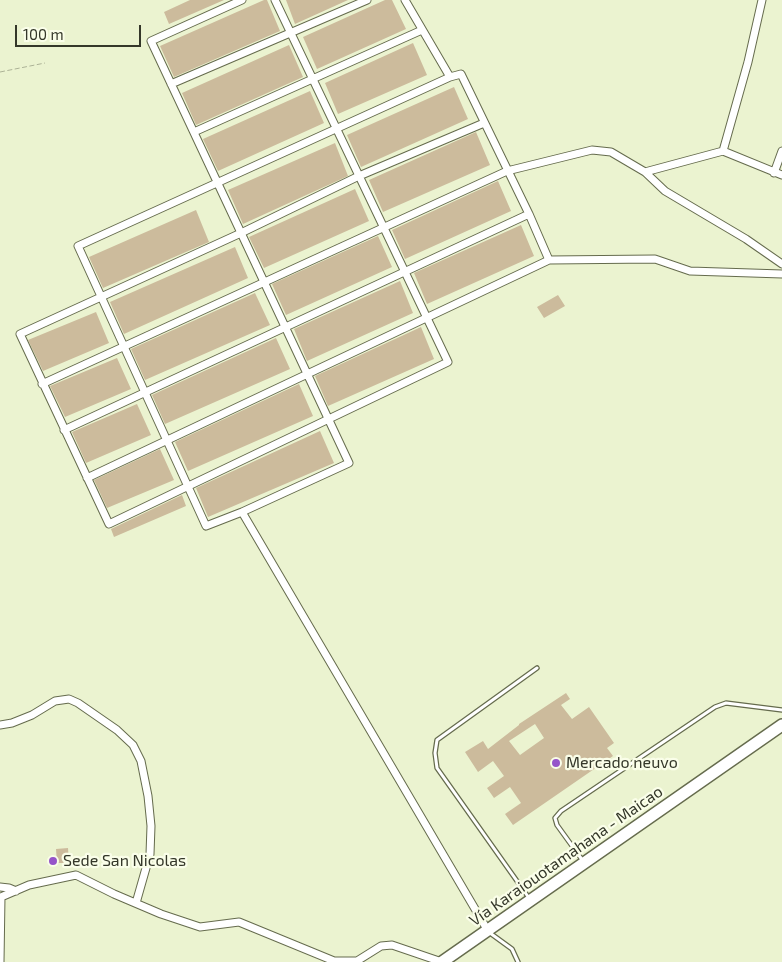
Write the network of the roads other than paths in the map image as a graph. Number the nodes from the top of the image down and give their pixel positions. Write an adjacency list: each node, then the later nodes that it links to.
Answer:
1 (242, 0): 10 (street)
2 (275, 0): 7 (street)
3 (367, 0): 7 (street)
4 (405, 0): 6 (street)
5 (762, 0): 14 (street)
6 (422, 30): 8 (street); 9 (street)
7 (291, 32): 9 (street); 10 (street)
8 (450, 77): 11 (street); 12 (street)
9 (313, 78): 12 (street); 13 (street)
10 (171, 84): 13 (street)
11 (484, 123): 16 (street); 20 (street)
12 (337, 128): 20 (street); 21 (street)
13 (194, 132): 21 (street)
14 (723, 151): 17 (street); 18 (street)
15 (782, 151): 18 (street)
16 (507, 171): 17 (street); 22 (street); 23 (street)
17 (645, 172): 26 (street)
18 (774, 173): 19 (street)
19 (782, 175)
20 (359, 176): 23 (street); 24 (street)
21 (218, 183): 24 (street); 30 (street)
22 (529, 214): 25 (street); 27 (street)
23 (384, 227): 27 (street); 29 (street)
24 (241, 234): 29 (street); 30 (street)
25 (549, 260): 28 (street); 31 (street)
26 (782, 264)
27 (405, 272): 31 (street); 32 (street)
28 (782, 274)
29 (264, 282): 32 (street); 33 (street)
30 (101, 297): 33 (street); 35 (street)
31 (427, 317): 34 (street); 37 (street)
32 (285, 328): 34 (street); 36 (street)
33 (124, 347): 35 (street); 36 (street)
34 (307, 374): 37 (street); 39 (street)
35 (42, 384): 38 (street)
36 (145, 393): 38 (street); 39 (street)
37 (328, 419): 41 (street); 42 (street)
38 (64, 430): 40 (street)
39 (166, 440): 40 (street); 41 (street)
40 (87, 478): 41 (street)
41 (188, 486): 42 (street)
42 (242, 512): 52 (street)
43 (537, 668): 50 (lane)
44 (782, 710): 47 (lane)
45 (0, 725): 51 (street)
46 (782, 725): 47 (highway, Vía Karaiouotamahana - Maicao)
47 (584, 863): 50 (highway, Vía Karaiouotamahana - Maicao)
48 (0, 887): 49 (street)
49 (16, 891): 51 (street); 53 (street)
50 (531, 901): 52 (highway, Vía Karaiouotamahana - Maicao)
51 (136, 903): 54 (street)
52 (488, 931): 54 (highway, Vía Karaiouotamahana - Maicao); 55 (lane)
53 (0, 962)
54 (442, 962)
55 (518, 962)

